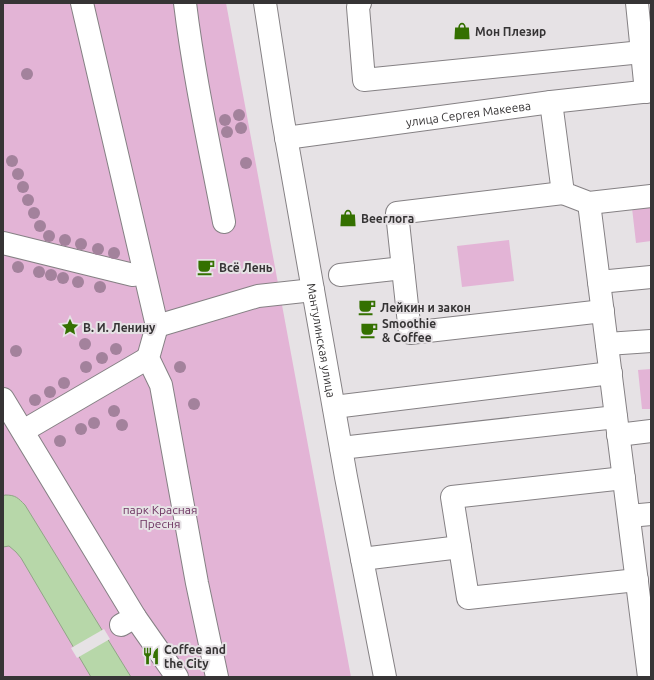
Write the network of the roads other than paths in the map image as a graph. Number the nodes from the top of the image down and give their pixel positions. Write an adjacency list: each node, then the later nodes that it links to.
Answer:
1 (82, 3): 16 (street)
2 (185, 3): 13 (street)
3 (265, 3): 9 (street, Мантулинская улица)
4 (360, 3): 6 (street)
5 (637, 3): 6 (street)
6 (642, 52): 7 (street)
7 (648, 92): 8 (street, улица Сергея Макеева)
8 (551, 102): 9 (street, улица Сергея Макеева); 10 (street)
9 (286, 138): 20 (street, Мантулинская улица)
10 (563, 193): 12 (street); 15 (street)
11 (651, 196): 12 (street)
12 (590, 203): 19 (street)
13 (224, 222)
14 (3, 243): 16 (street)
15 (403, 268): 17 (street); 21 (street)
16 (138, 271): 22 (street)
17 (340, 275)
18 (651, 277): 19 (street)
19 (600, 282): 21 (street)
20 (313, 290): 22 (street); 28 (street, Мантулинская улица)
21 (603, 311): 24 (street)
22 (157, 326): 25 (street)
23 (651, 341): 24 (street)
24 (607, 344): 26 (street)
25 (148, 358): 30 (street); 40 (street)
26 (611, 374): 28 (street); 29 (street)
27 (3, 399): 30 (street)
28 (334, 407): 32 (street, Мантулинская улица)
29 (617, 426): 31 (street); 32 (street); 33 (street)
30 (23, 431): 39 (street)
31 (651, 431)
32 (341, 448): 37 (street, Мантулинская улица)
33 (624, 478): 35 (street); 36 (street)
34 (651, 514): 35 (street)
35 (629, 516): 38 (street)
36 (460, 547): 37 (street); 38 (street)
37 (362, 559): 41 (street, Мантулинская улица)
38 (642, 588): 42 (street)
39 (177, 677)
40 (217, 677)
41 (385, 677)
42 (649, 677)

